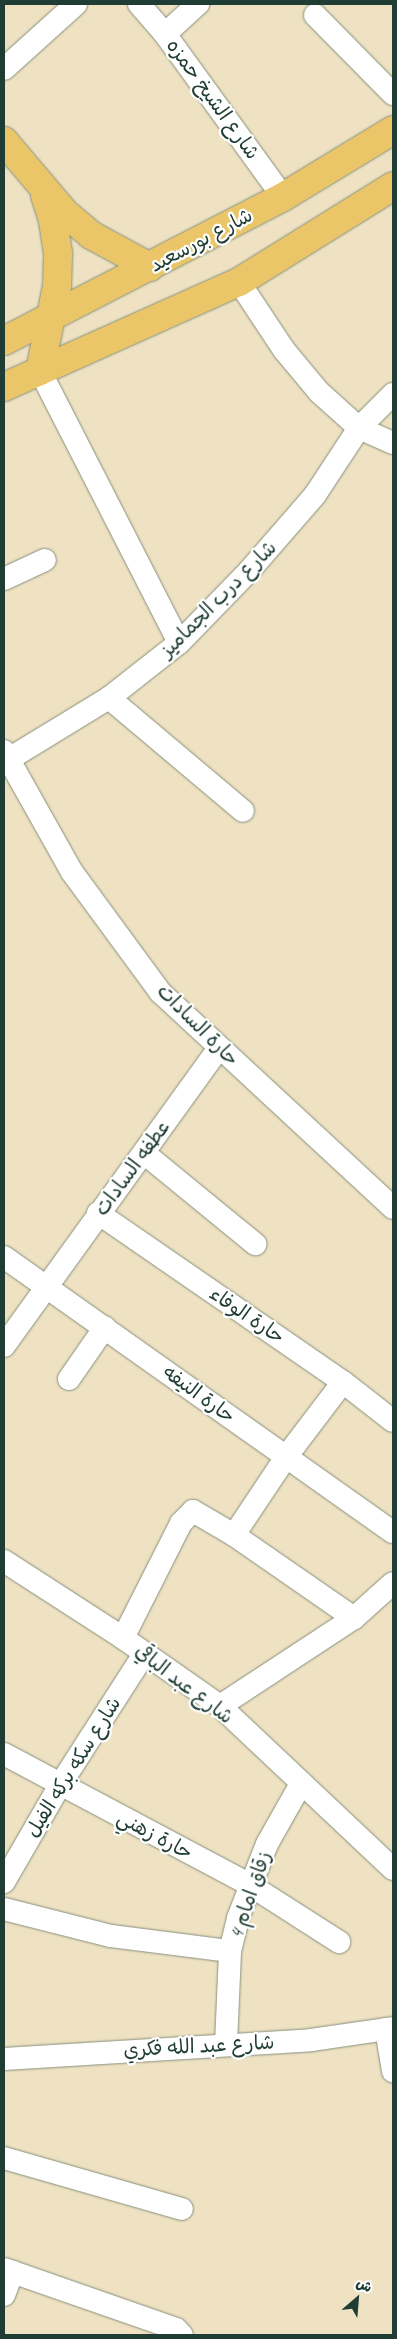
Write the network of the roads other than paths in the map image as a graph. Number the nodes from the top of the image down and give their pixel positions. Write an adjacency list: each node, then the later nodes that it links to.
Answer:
1 (76, 4): 6 (street)
2 (139, 4): 5 (street, شارع الشيخ حمزه)
3 (198, 4): 5 (street)
4 (315, 15): 7 (street)
5 (165, 34): 12 (street, شارع الشيخ حمزه)
6 (4, 68)
7 (393, 94)
8 (393, 130): 12 (main road, شارع بورسعيد)
9 (4, 141): 11 (main road)
10 (393, 186): 14 (main road)
11 (42, 189): 13 (main road); 15 (main road)
12 (284, 197): 13 (main road, شارع بورسعيد)
13 (150, 267): 15 (main road, شارع بورسعيد)
14 (239, 282): 17 (main road); 20 (street)
15 (49, 318): 16 (main road, شارع بورسعيد); 17 (main road)
16 (4, 340)
17 (40, 371): 18 (main road); 24 (street)
18 (4, 387)
19 (393, 394): 20 (street, شارع درب الجماميز)
20 (359, 428): 21 (street); 24 (street, شارع درب الجماميز)
21 (393, 444)
22 (45, 560): 23 (street)
23 (4, 579)
24 (179, 643): 25 (street, شارع درب الجماميز)
25 (109, 698): 26 (street, شارع درب الجماميز); 27 (street)
26 (5, 757): 28 (street, حارة السادات)
27 (243, 811)
28 (218, 1048): 29 (street, عطفه السادات); 30 (street, حارة السادات)
29 (144, 1153): 31 (street, عطفه السادات); 32 (street)
30 (393, 1208)
31 (98, 1213): 34 (street, عطفه السادات); 38 (street, حارة الوفاء)
32 (255, 1244)
33 (4, 1257): 34 (street, حارة النيفه)
34 (44, 1287): 35 (street, حارة النيفه); 36 (street, عطفه السادات)
35 (105, 1327): 37 (street); 40 (street, حارة النيفه)
36 (6, 1337)
37 (69, 1379)
38 (343, 1382): 39 (street, حارة الوفاء); 40 (street)
39 (393, 1421)
40 (286, 1456): 41 (street, حارة النيفه); 42 (street)
41 (393, 1532)
42 (234, 1535): 45 (street); 46 (street)
43 (4, 1560): 46 (street, شارع عبد الباقي)
44 (393, 1583): 45 (street)
45 (354, 1618): 48 (street)
46 (123, 1638): 47 (street, شارع عبد الباقي)
47 (144, 1654): 48 (street, شارع عبد الباقي); 51 (street, شارع سكه بركه الفيل)
48 (220, 1706): 50 (street, شارع عبد الباقي)
49 (4, 1754): 51 (street, حارة زهني)
50 (301, 1784): 52 (street, شارع عبد الباقي); 54 (street, زقاق امام 4)
51 (60, 1785): 53 (street, شارع سكه بركه الفيل); 54 (street, حارة زهني)
52 (393, 1869)
53 (4, 1882)
54 (250, 1885): 56 (street, حارة زهني); 57 (street, زقاق امام 4)
55 (4, 1909): 57 (street)
56 (339, 1942)
57 (230, 1951): 59 (street, زقاق امام 4)
58 (390, 2028): 59 (street, شارع عبد الله فكري); 61 (street)
59 (226, 2044): 60 (street, شارع عبد الله فكري)
60 (4, 2058)
61 (393, 2071)
62 (4, 2158): 63 (street)
63 (182, 2208)
64 (9, 2270): 65 (street); 66 (street)
65 (4, 2295)
66 (182, 2335)

